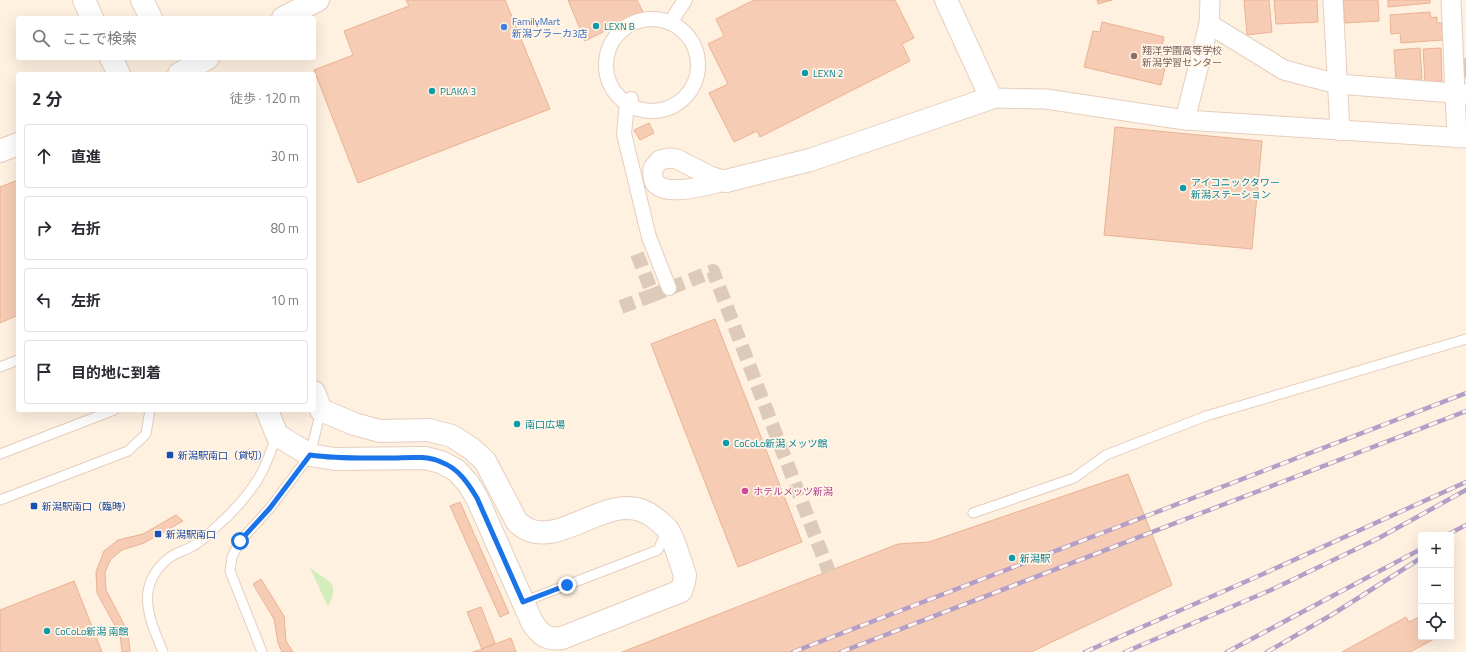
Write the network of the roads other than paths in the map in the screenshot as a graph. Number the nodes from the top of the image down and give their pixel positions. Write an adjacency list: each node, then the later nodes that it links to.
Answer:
1 (84, 0): 9 (street)
2 (142, 0): 10 (street)
3 (318, 0): 11 (street)
4 (685, 0): 12 (street)
5 (946, 0): 22 (street)
6 (1210, 0): 13 (street)
7 (1333, 0): 20 (street)
8 (1451, 0): 21 (street)
9 (91, 16)
10 (150, 16)
11 (287, 16)
12 (670, 23): 23 (street); 23 (street)
13 (1209, 24): 20 (street); 24 (street)
14 (112, 60): 17 (street)
15 (171, 60): 18 (street)
16 (204, 60): 19 (street)
17 (118, 72)
18 (177, 72)
19 (182, 72)
20 (1337, 84): 21 (street); 25 (street)
21 (1461, 93): 26 (street)
22 (991, 98): 24 (street); 29 (street)
23 (629, 101): 30 (street)
24 (1185, 120): 25 (street)
25 (1340, 131): 26 (street)
26 (1462, 138)
27 (16, 145): 28 (street)
28 (0, 151)
29 (726, 181)
30 (669, 288)
31 (1466, 339): 42 (lane)
32 (16, 361): 33 (lane)
33 (0, 368)
34 (318, 401): 40 (lane); 43 (street)
35 (109, 412): 39 (lane)
36 (150, 412): 41 (lane)
37 (268, 412): 38 (street)
38 (277, 435): 40 (street); 45 (lane)
39 (0, 454)
40 (310, 455): 44 (street); 46 (lane)
41 (0, 500)
42 (973, 513)
43 (668, 529): 44 (lane); 44 (street)
44 (523, 602)
45 (163, 652)
46 (262, 652)

